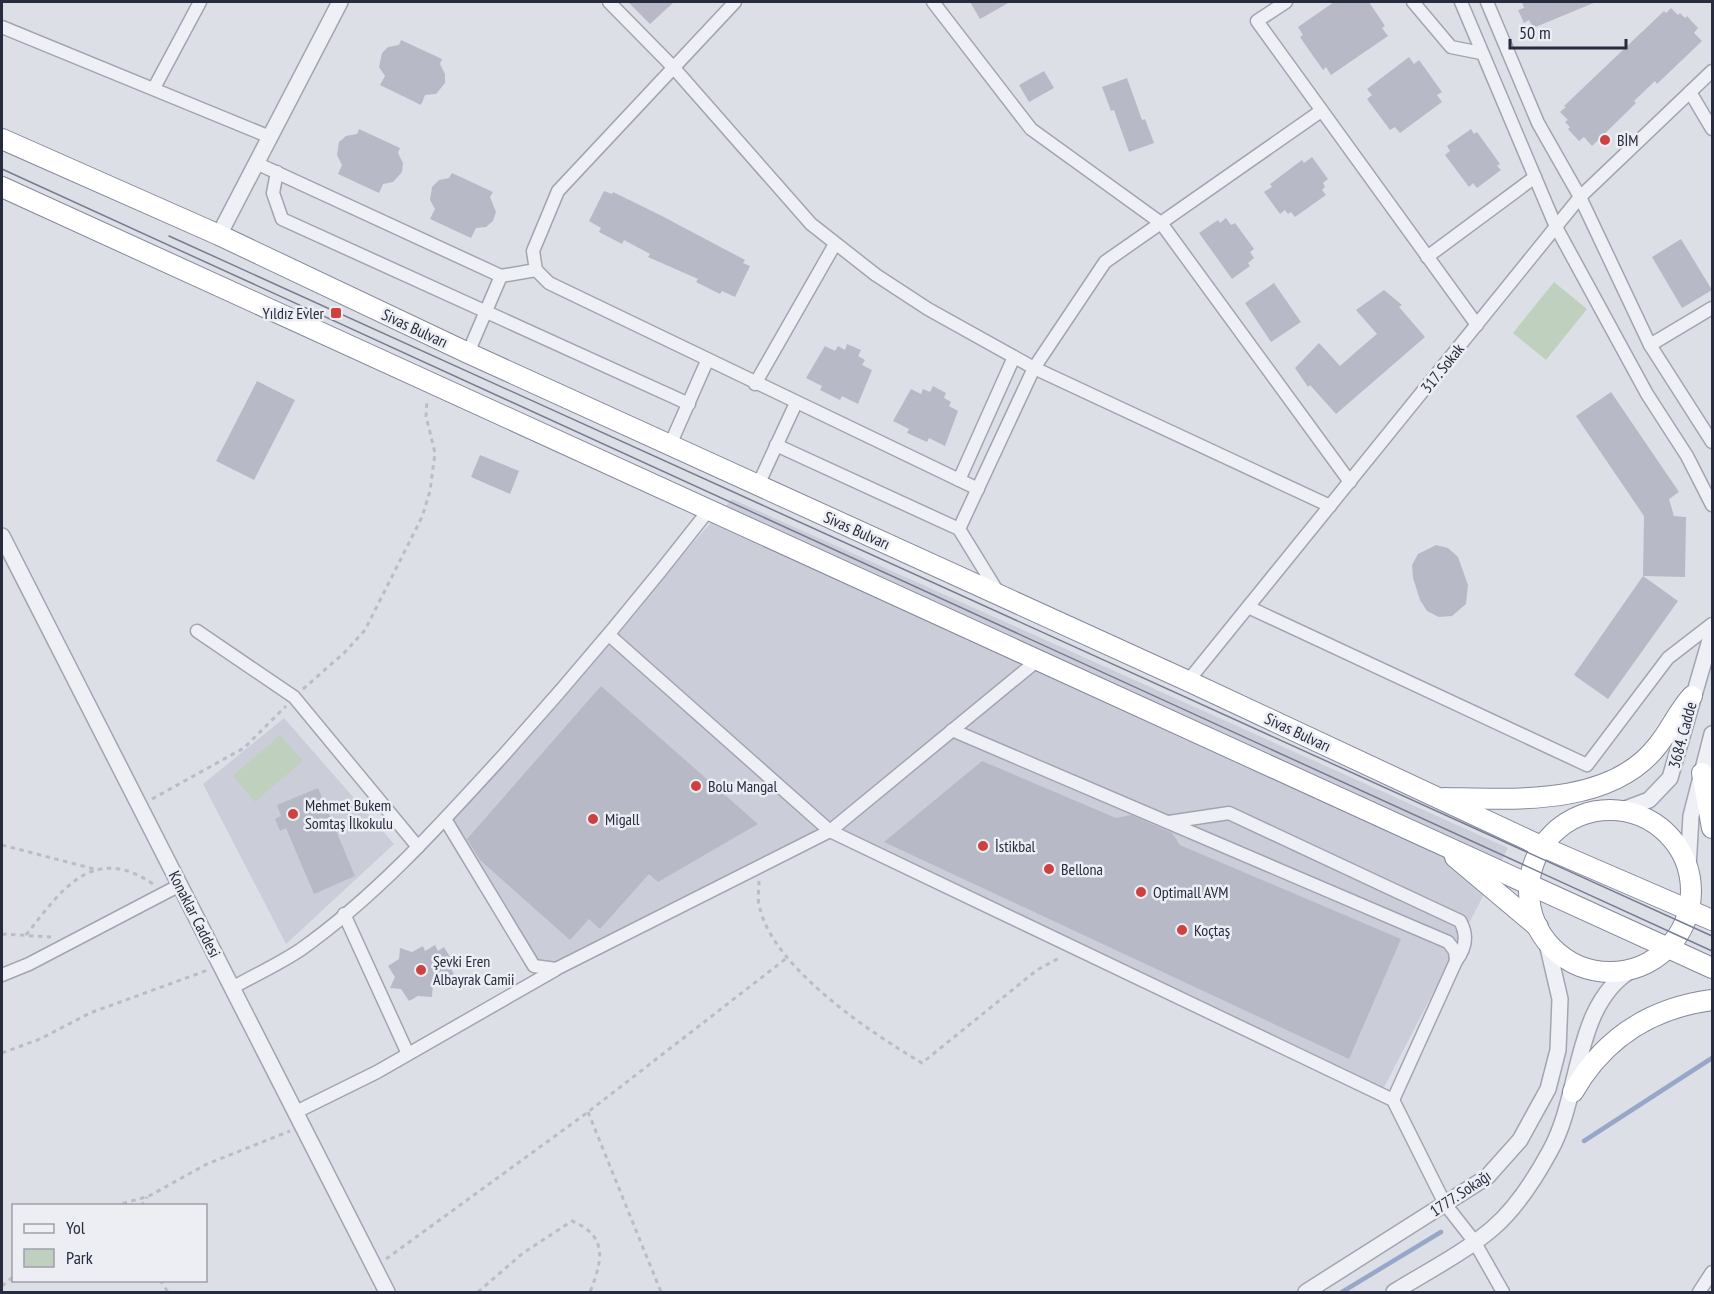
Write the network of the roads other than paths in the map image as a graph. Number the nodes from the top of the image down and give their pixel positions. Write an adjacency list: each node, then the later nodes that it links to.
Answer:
1 (200, 2): 14 (street)
2 (340, 2): 18 (street)
3 (609, 2): 12 (street)
4 (735, 2): 12 (street)
5 (933, 2): 25 (street)
6 (1286, 2): 16 (street)
7 (1413, 2): 11 (street)
8 (1461, 2): 11 (street)
9 (1487, 2): 24 (street)
10 (2, 27): 14 (street)
11 (1481, 53): 22 (street)
12 (673, 68): 28 (street); 30 (street)
13 (1713, 71): 15 (street, 317. Sokak)
14 (154, 88): 18 (street)
15 (1690, 92): 17 (street); 24 (street, 317. Sokak)
16 (1321, 111): 25 (street); 29 (street)
17 (1713, 129)
18 (270, 137): 20 (street)
19 (2, 138): 27 (highway, Sivas Bulvarı)
20 (256, 163): 21 (street); 27 (street)
21 (277, 172): 31 (street); 33 (street)
22 (1535, 177): 26 (street); 29 (street)
23 (2, 187): 52 (highway)
24 (1580, 197): 26 (street, 317. Sokak); 35 (street)
25 (1161, 223): 39 (street); 47 (street)
26 (1556, 227): 34 (street, 317. Sokak); 50 (street)
27 (219, 235): 36 (highway, Sivas Bulvarı)
28 (835, 244): 37 (street); 40 (street)
29 (1427, 257): 34 (street)
30 (536, 270): 31 (street); 38 (street)
31 (501, 276): 33 (street)
32 (1713, 308): 35 (street)
33 (486, 312): 36 (street); 42 (street)
34 (1477, 326): 47 (street, 317. Sokak)
35 (1650, 345): 43 (street)
36 (468, 353): 44 (highway, Sivas Bulvarı)
37 (1014, 357): 39 (street); 46 (street)
38 (707, 361): 40 (street); 42 (street)
39 (1034, 368): 49 (street); 51 (street)
40 (755, 384): 41 (street)
41 (796, 403): 45 (street); 46 (street)
42 (688, 404): 44 (street)
43 (1713, 442)
44 (670, 445): 48 (highway, Sivas Bulvarı)
45 (776, 445): 48 (street); 53 (street)
46 (959, 480): 49 (street)
47 (1350, 482): 51 (street, 317. Sokak)
48 (758, 485): 55 (highway, Sivas Bulvarı)
49 (978, 489): 53 (street)
50 (1713, 505)
51 (1330, 506): 56 (street, 317. Sokak)
52 (708, 511): 60 (street); 61 (highway)
53 (959, 529): 55 (street)
54 (2, 536): 78 (street, Konaklar Caddesi)
55 (999, 594): 62 (highway, Sivas Bulvarı)
56 (1248, 607): 57 (street); 62 (street, 317. Sokak)
57 (1713, 624)
58 (197, 631): 74 (street)
59 (1713, 633): 63 (street, 3684. Cadde)
60 (609, 635): 69 (street); 72 (street)
61 (1039, 659): 64 (street); 73 (highway)
62 (1188, 681): 67 (highway, Sivas Bulvarı)
63 (1692, 696): 67 (highway); 68 (street, 3684. Cadde)
64 (952, 730): 70 (street); 72 (street)
65 (1713, 735): 66 (street, 3684. Cadde)
66 (1702, 773): 71 (highway); 76 (street, 3684. Cadde)
67 (1437, 797): 75 (highway, Sivas Bulvarı)
68 (1620, 811): 75 (highway); 76 (highway)
69 (445, 819): 74 (street); 86 (street)
70 (1168, 822): 84 (street); 84 (street)
71 (1713, 828)
72 (830, 831): 86 (street); 93 (street)
73 (1435, 840): 77 (highway); 82 (highway)
74 (418, 847): 80 (street)
75 (1543, 847): 77 (highway); 79 (highway, Sivas Bulvarı)
76 (1688, 868): 79 (highway)
77 (1530, 884): 82 (highway); 83 (highway)
78 (180, 885): 88 (street); 89 (street, Konaklar Caddesi)
79 (1689, 910): 81 (highway, Sivas Bulvarı); 83 (highway)
80 (344, 914): 89 (street); 91 (street)
81 (1713, 920)
82 (1542, 933): 87 (highway); 95 (street, 1777. Sokağı)
83 (1668, 948): 85 (highway); 87 (highway)
84 (1456, 961): 93 (street)
85 (1713, 968)
86 (556, 969): 91 (street)
87 (1633, 969): 92 (street)
88 (2, 975)
89 (232, 988): 94 (street, Konaklar Caddesi)
90 (1713, 1000): 92 (highway)
91 (408, 1054): 94 (street)
92 (1573, 1092): 96 (street)
93 (1393, 1100): 95 (street)
94 (299, 1118): 98 (street, Konaklar Caddesi)
95 (1445, 1204): 96 (street); 99 (street, 1777. Sokağı)
96 (1474, 1241): 100 (street); 101 (street)
97 (1713, 1272): 102 (street)
98 (387, 1293)
99 (1306, 1293)
100 (1394, 1293)
101 (1503, 1293)
102 (1699, 1293)

